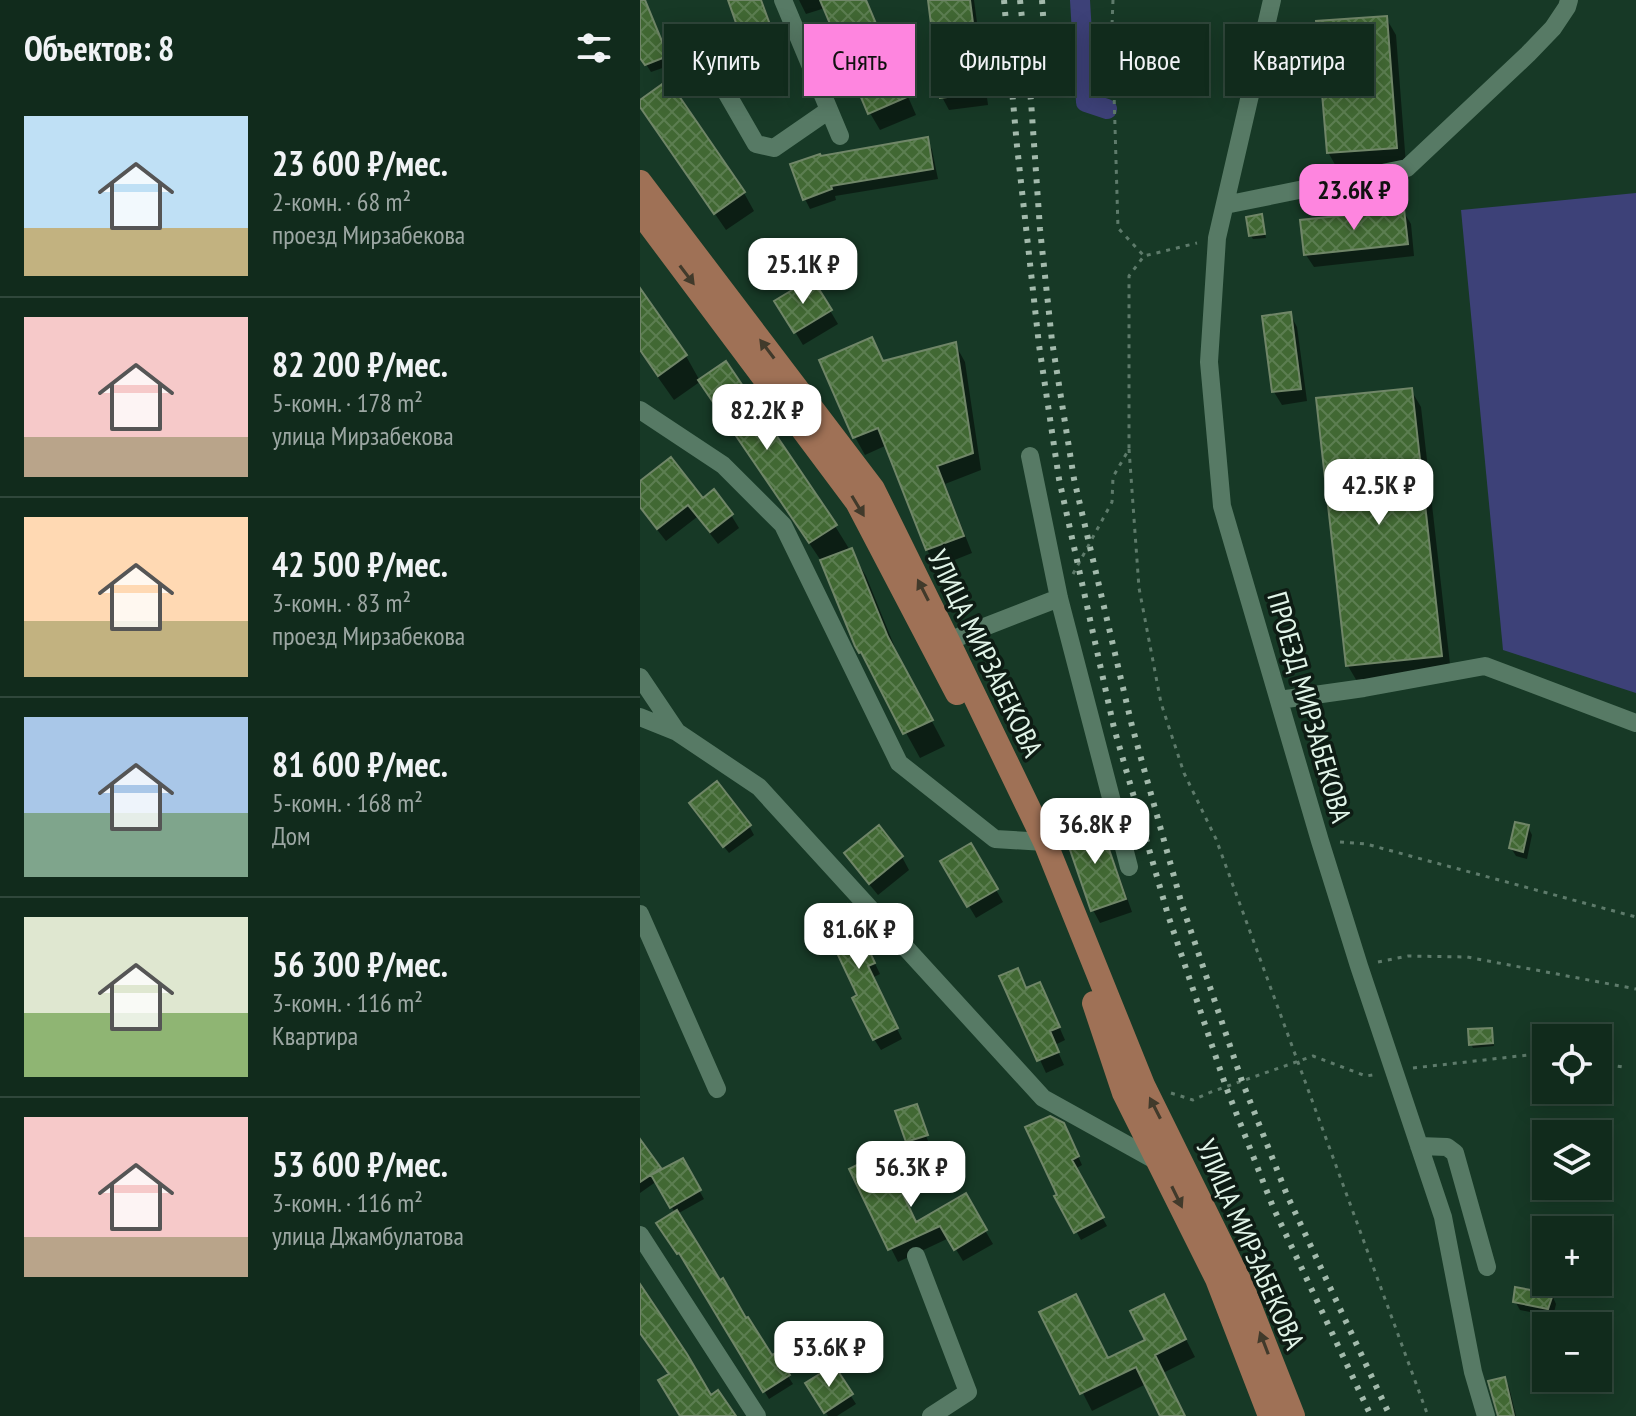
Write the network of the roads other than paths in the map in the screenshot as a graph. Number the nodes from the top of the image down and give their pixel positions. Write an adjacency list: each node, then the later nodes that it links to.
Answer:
1 (783, 0): 5 (street)
2 (1272, 0): 8 (street, ПРОЕЗД МИРЗАБЕКОВА)
3 (1569, 0): 8 (street)
4 (728, 96): 5 (street)
5 (829, 110): 6 (street)
6 (840, 136)
7 (640, 182): 13 (main road, УЛИЦА МИРЗАБЕКОВА, one-way to 7)
8 (1225, 205): 15 (street, ПРОЕЗД МИРЗАБЕКОВА)
9 (640, 212): 13 (main road, УЛИЦА МИРЗАБЕКОВА, one-way to 13)
10 (640, 410): 19 (street)
11 (1030, 456): 12 (street)
12 (1059, 598): 13 (street); 20 (street)
13 (940, 644): 19 (main road, УЛИЦА МИРЗАБЕКОВА)
14 (640, 677): 18 (street)
15 (1279, 700): 17 (street); 23 (street, ПРОЕЗД МИРЗАБЕКОВА)
16 (640, 717): 18 (street)
17 (1636, 723)
18 (677, 732): 24 (street)
19 (1042, 842): 24 (main road, УЛИЦА МИРЗАБЕКОВА)
20 (1129, 867)
21 (640, 914): 22 (street)
22 (717, 1089)
23 (1419, 1146): 27 (street); 32 (street, ПРОЕЗД МИРЗАБЕКОВА)
24 (1170, 1160): 30 (main road, УЛИЦА МИРЗАБЕКОВА, one-way to 30); 31 (main road, УЛИЦА МИРЗАБЕКОВА, one-way to 24)
25 (640, 1235): 28 (street)
26 (916, 1256): 29 (street)
27 (1487, 1267)
28 (757, 1416)
29 (931, 1416)
30 (1270, 1416)
31 (1293, 1416)
32 (1486, 1416)

